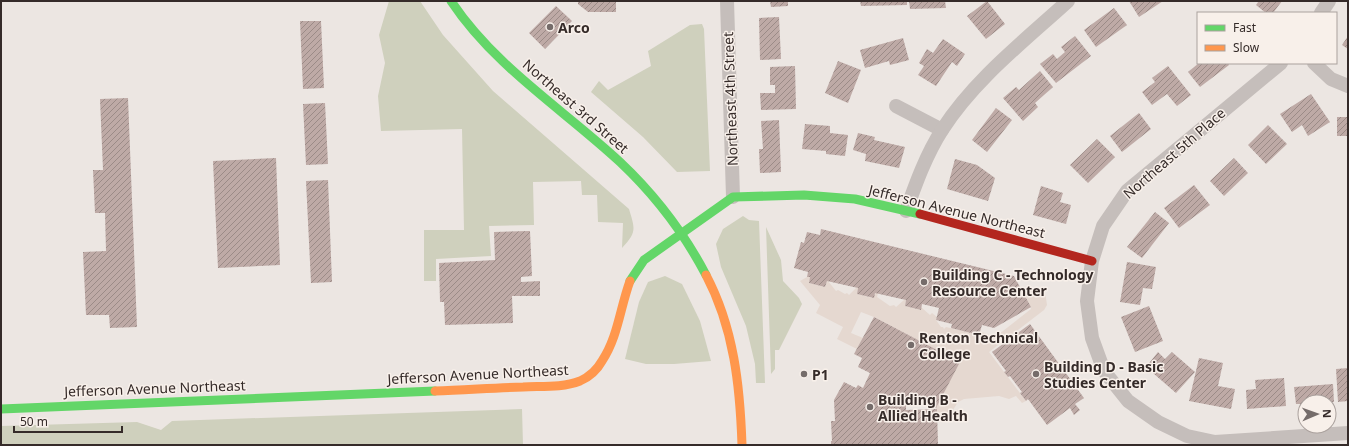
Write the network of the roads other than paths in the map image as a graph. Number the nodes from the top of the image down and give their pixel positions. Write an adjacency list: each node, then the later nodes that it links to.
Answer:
1 (451, 1): 13 (street, Northeast 3rd Street)
2 (727, 1): 11 (street, Northeast 4th Street)
3 (1068, 1): 10 (street)
4 (1329, 1): 5 (street)
5 (1323, 12)
6 (1280, 64): 14 (street, Northeast 5th Place)
7 (1315, 64): 8 (street)
8 (1348, 86)
9 (896, 106): 10 (street)
10 (942, 130): 12 (street)
11 (733, 197): 12 (street, Jefferson Avenue Northeast); 13 (street, Jefferson Avenue Northeast)
12 (906, 211): 14 (street, Jefferson Avenue Northeast)
13 (682, 233): 15 (street, Jefferson Avenue Northeast); 17 (street)
14 (1092, 262): 16 (street, Northeast 5th Place)
15 (1, 409)
16 (1348, 433)
17 (742, 445)

